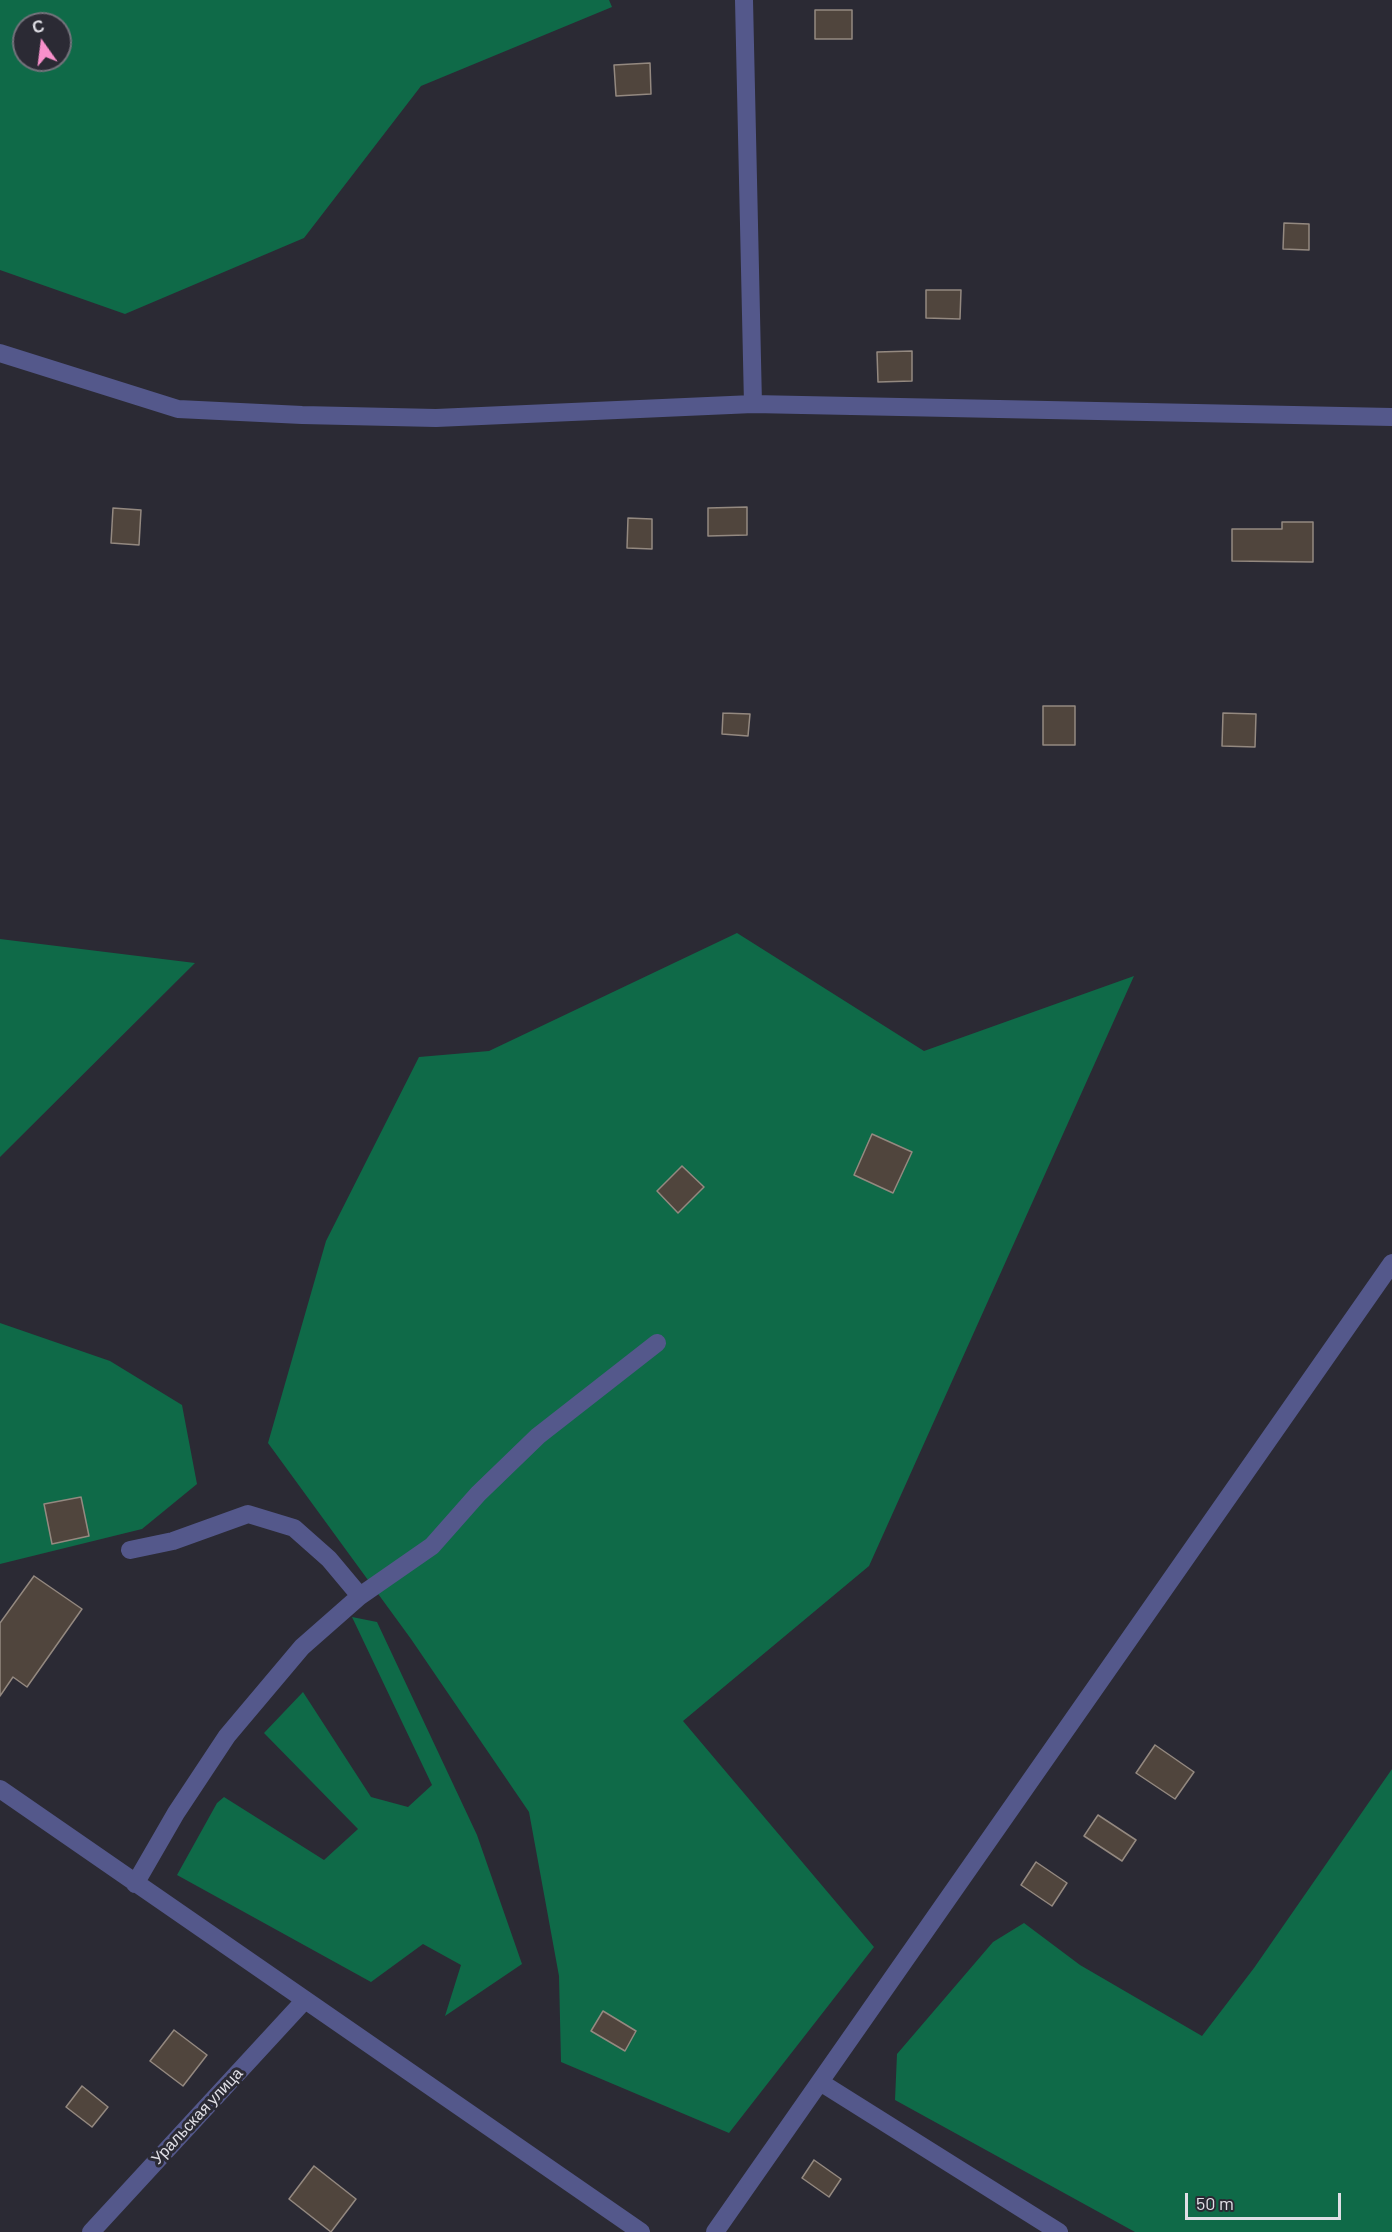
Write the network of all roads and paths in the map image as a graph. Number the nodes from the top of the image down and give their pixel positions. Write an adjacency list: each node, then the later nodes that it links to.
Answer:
1 (744, 0): 3 (street)
2 (0, 353): 3 (street)
3 (753, 405): 4 (street)
4 (1392, 417)
5 (1392, 1263): 12 (street)
6 (657, 1342): 8 (street)
7 (130, 1550): 8 (street)
8 (360, 1596): 10 (street)
9 (0, 1789): 10 (street)
10 (135, 1884): 11 (street)
11 (304, 2001): 13 (street, Уральская улица); 14 (street)
12 (820, 2082): 15 (street); 16 (street)
13 (90, 2232)
14 (641, 2232)
15 (715, 2232)
16 (1059, 2232)

